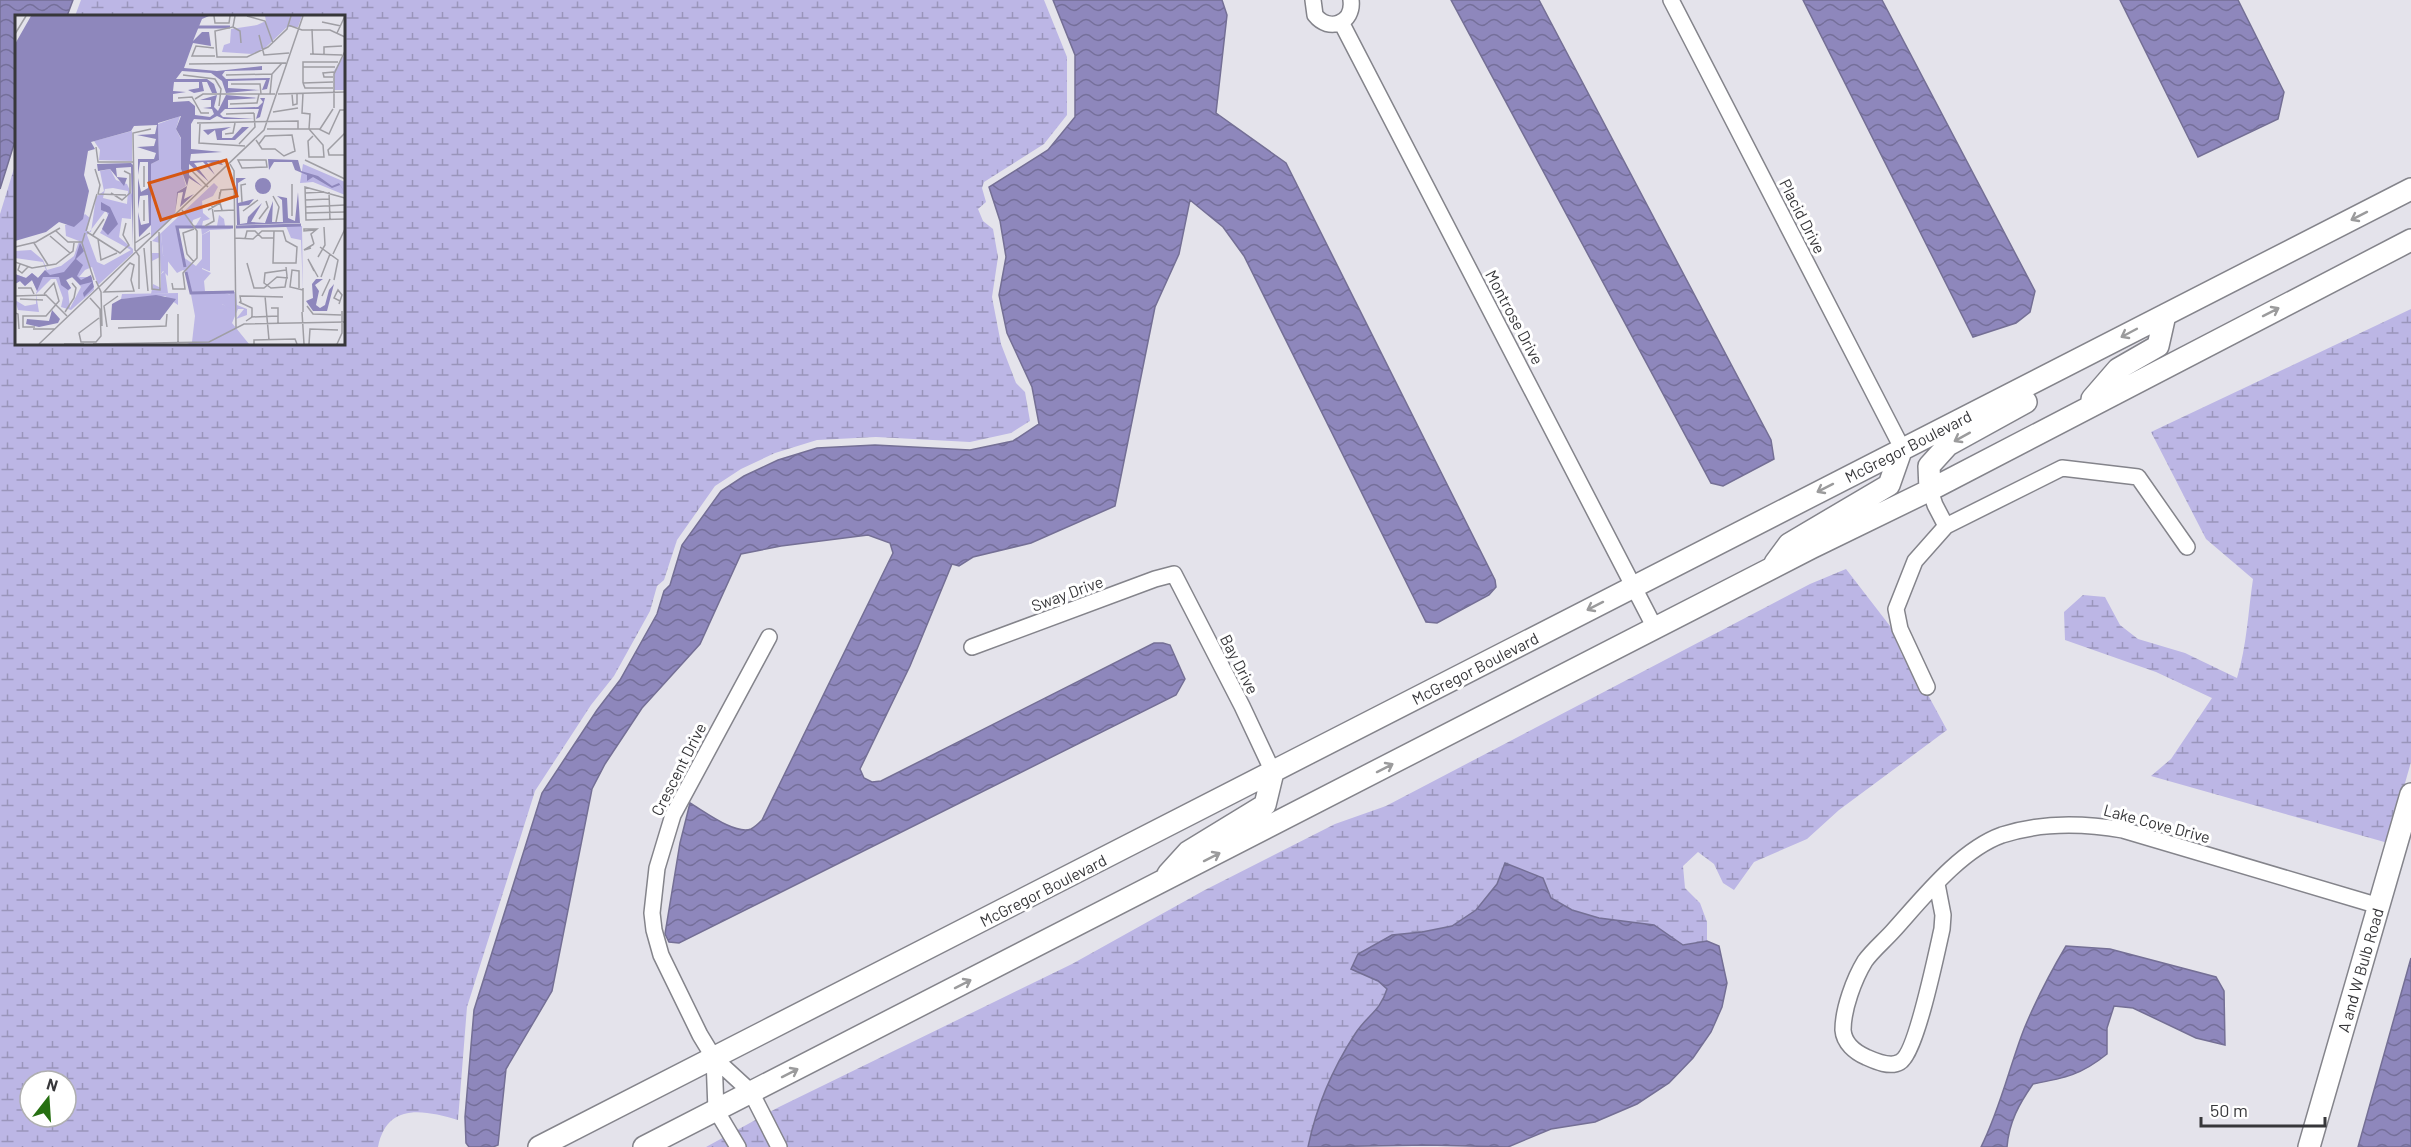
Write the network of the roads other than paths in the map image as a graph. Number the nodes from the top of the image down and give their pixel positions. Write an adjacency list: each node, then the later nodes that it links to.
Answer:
1 (1313, 0): 4 (street)
2 (1351, 0): 4 (street)
3 (1671, 0): 10 (street, Placid Drive)
4 (1341, 22): 16 (street, Montrose Drive)
5 (2411, 189): 7 (main road, McGregor Boulevard, one-way to 7)
6 (2411, 240): 9 (main road, one-way to 6)
7 (2165, 315): 8 (main road, McGregor Boulevard, one-way to 8); 9 (main road)
8 (2080, 360): 10 (main road, McGregor Boulevard); 11 (main road, one-way to 11)
9 (2084, 408): 11 (main road)
10 (1902, 448): 14 (main road); 16 (main road, McGregor Boulevard, one-way to 16)
11 (1930, 490): 12 (street); 14 (main road)
12 (1946, 526): 13 (street); 20 (street)
13 (2187, 548)
14 (1769, 570): 17 (main road)
15 (1174, 574): 19 (street, Sway Drive); 21 (street, Bay Drive)
16 (1635, 586): 17 (street, Montrose Drive); 21 (main road, McGregor Boulevard, one-way to 21)
17 (1656, 630): 24 (main road, one-way to 17)
18 (770, 637): 26 (street, Crescent Drive)
19 (972, 647)
20 (1927, 687)
21 (1273, 772): 24 (main road); 26 (main road, McGregor Boulevard)
22 (2411, 794): 25 (main road, A and W Bulb Road)
23 (1938, 884): 23 (street, Lake Cove Drive); 25 (street, Lake Cove Drive)
24 (1158, 885): 27 (main road, one-way to 24)
25 (2379, 906): 33 (main road, A and W Bulb Road)
26 (714, 1058): 27 (street); 28 (street); 29 (main road, McGregor Boulevard)
27 (751, 1092): 28 (main road); 32 (street)
28 (716, 1110): 30 (main road); 31 (street)
29 (539, 1147)
30 (644, 1147)
31 (738, 1147)
32 (779, 1147)
33 (2309, 1147)

